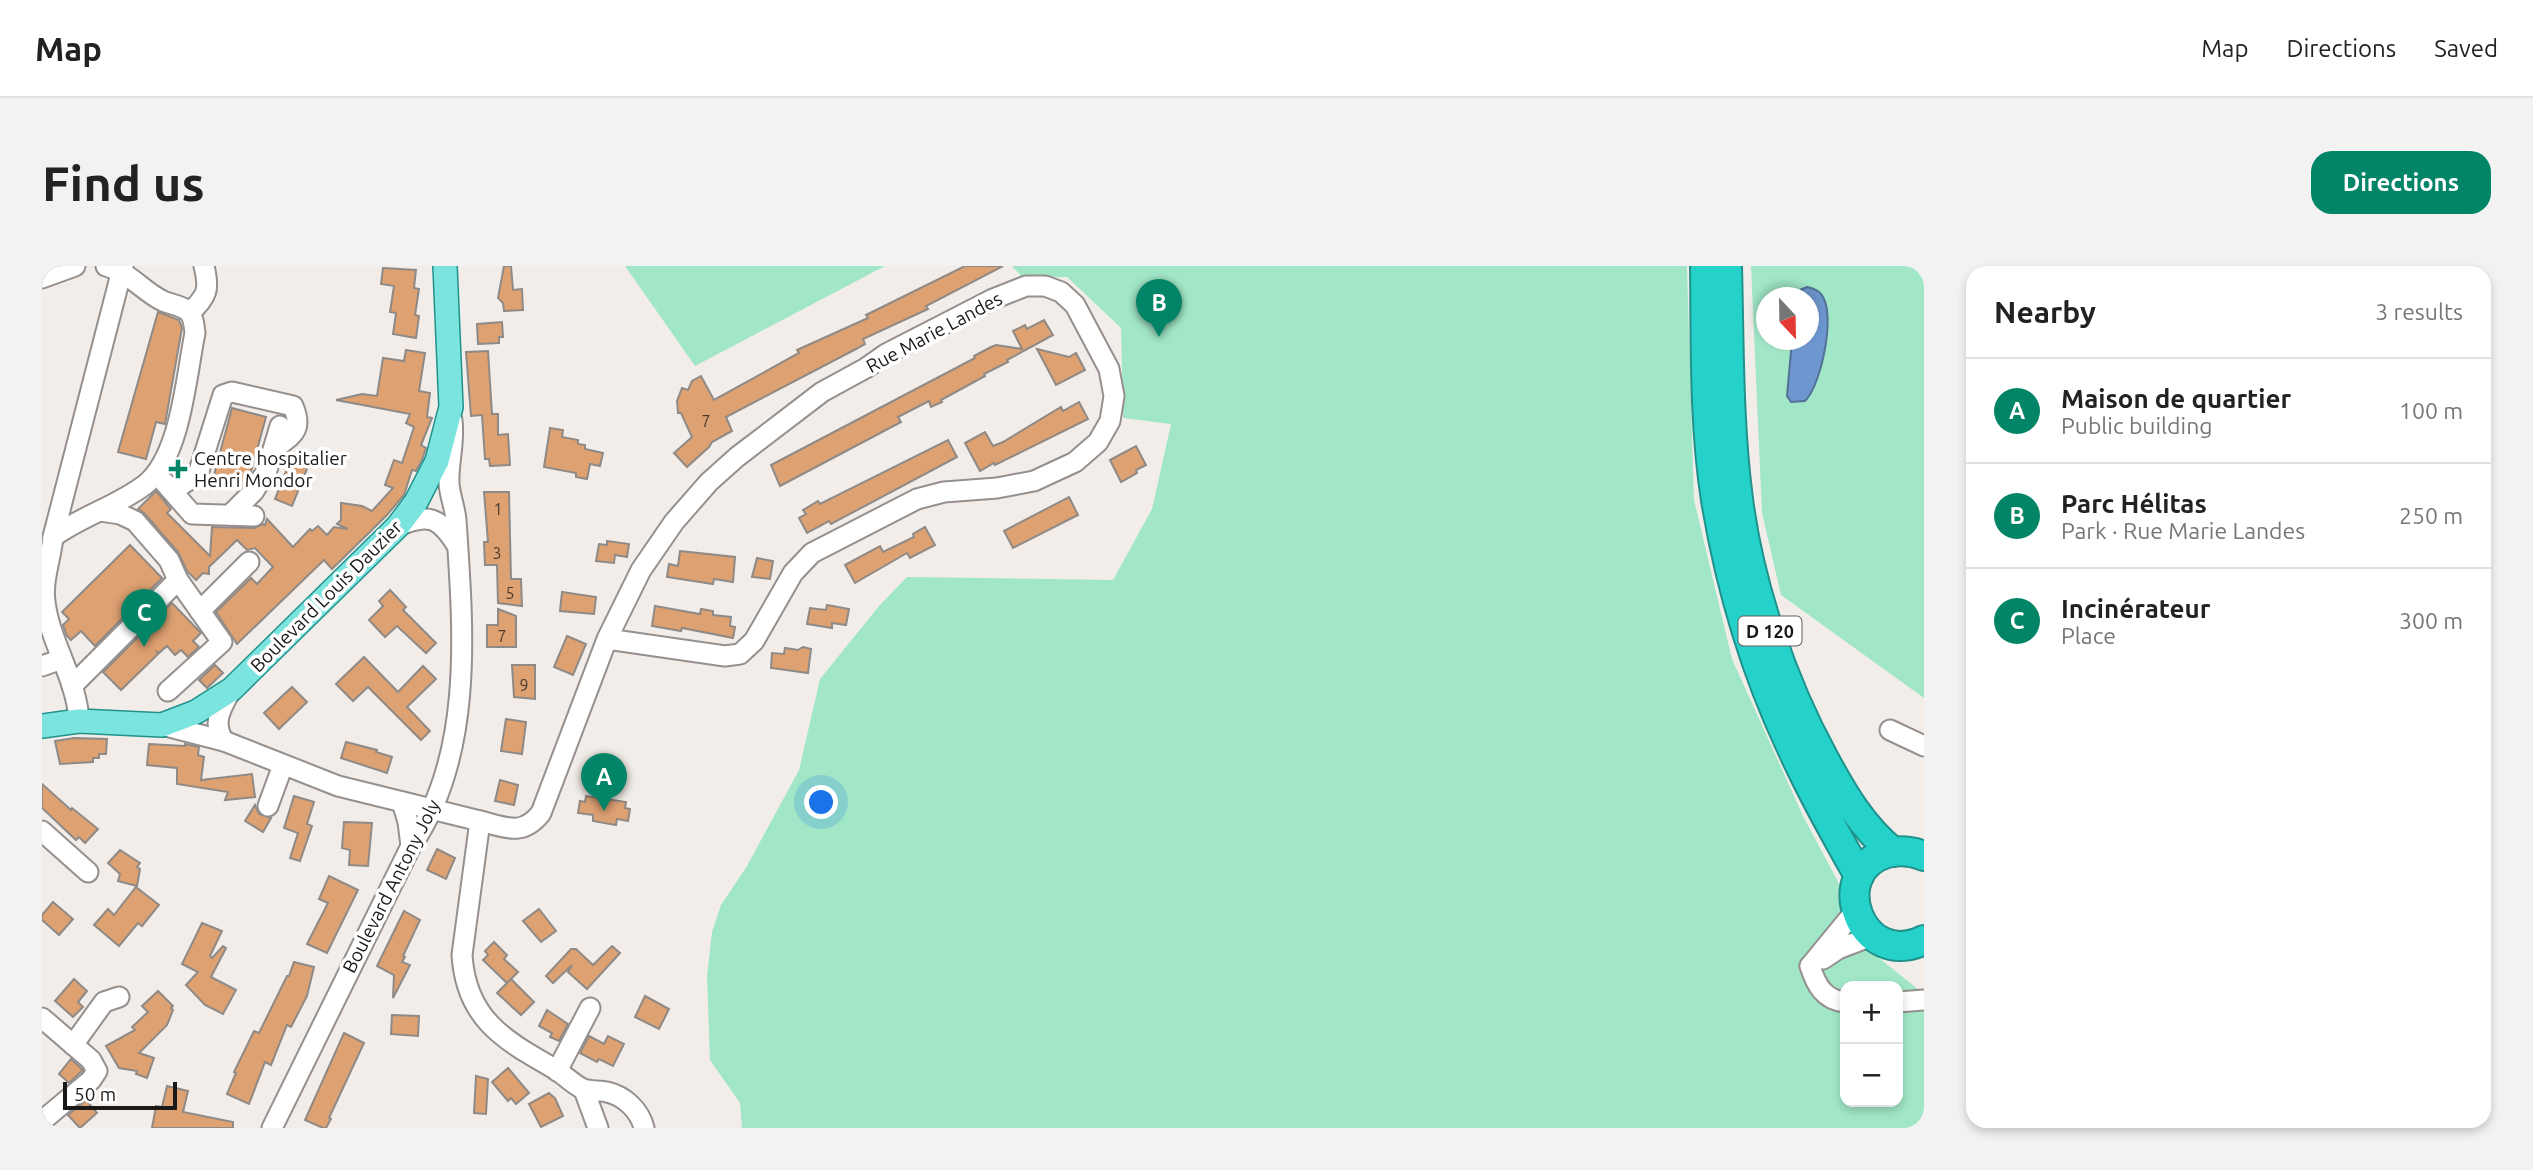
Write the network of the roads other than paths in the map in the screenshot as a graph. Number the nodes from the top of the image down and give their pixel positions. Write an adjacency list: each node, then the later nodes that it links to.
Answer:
1 (75, 266): 7 (street)
2 (204, 266): 8 (street)
3 (445, 266): 9 (main road, Boulevard Louis Dauzier)
4 (1705, 266): 47 (highway, D 120)
5 (1727, 266): 44 (highway, D 120)
6 (117, 267): 8 (street); 19 (street)
7 (42, 278)
8 (190, 313): 12 (street)
9 (451, 407): 17 (main road, Boulevard Louis Dauzier); 18 (street, Boulevard Antony Joly)
10 (280, 426): 11 (street)
11 (273, 450): 13 (street); 15 (street)
12 (156, 473): 13 (street); 14 (street)
13 (172, 491): 15 (street)
14 (100, 511): 19 (street); 21 (street)
15 (230, 515): 16 (street)
16 (254, 516)
17 (398, 526): 18 (street); 28 (main road, Boulevard Louis Dauzier)
18 (456, 545): 37 (street, Boulevard Antony Joly)
19 (49, 548): 22 (street)
20 (249, 562): 23 (street)
21 (178, 580): 23 (street); 27 (street)
22 (45, 605): 25 (street)
23 (200, 611): 29 (street)
24 (607, 639): 24 (street, Rue Marie Landes); 41 (street, Rue Marie Landes)
25 (62, 659): 26 (street); 27 (street)
26 (42, 666)
27 (72, 686): 30 (street)
28 (232, 689): 31 (main road, Boulevard Louis Dauzier); 34 (street)
29 (168, 691)
30 (79, 721): 31 (main road, Boulevard Louis Dauzier); 32 (main road, Boulevard Louis Dauzier)
31 (162, 724): 34 (street)
32 (42, 726)
33 (1890, 730): 35 (street)
34 (224, 741): 36 (street)
35 (1924, 746)
36 (283, 765): 38 (street); 39 (street)
37 (443, 778): 38 (street); 40 (street, Boulevard Antony Joly)
38 (407, 803): 40 (street); 43 (street)
39 (268, 806)
40 (433, 810): 41 (street); 43 (street, Boulevard Antony Joly)
41 (480, 821): 59 (street)
42 (42, 831): 46 (street)
43 (411, 845): 62 (street, Boulevard Antony Joly)
44 (1893, 852): 45 (highway); 47 (highway)
45 (1923, 856)
46 (88, 872)
47 (1859, 876): 48 (highway)
48 (1856, 910): 49 (highway); 51 (street)
49 (1872, 936): 50 (highway); 51 (street)
50 (1923, 942)
51 (1810, 966): 54 (street)
52 (119, 997): 58 (street)
53 (1924, 1000): 55 (street)
54 (1840, 1001)
55 (1903, 1002)
56 (590, 1009): 59 (street)
57 (42, 1018): 58 (street)
58 (73, 1045): 61 (street)
59 (557, 1071): 60 (street)
60 (584, 1090): 63 (street); 64 (street)
61 (42, 1121)
62 (272, 1128)
63 (598, 1128)
64 (644, 1128)

